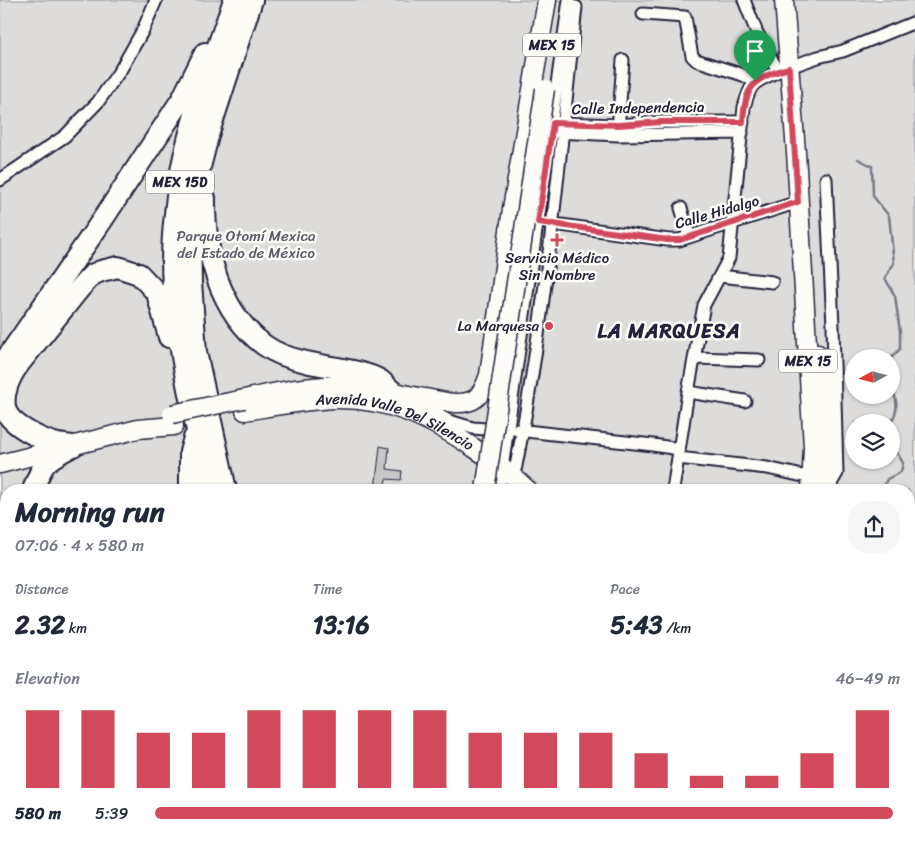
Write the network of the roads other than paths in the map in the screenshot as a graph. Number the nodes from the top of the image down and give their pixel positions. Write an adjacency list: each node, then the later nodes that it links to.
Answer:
1 (156, 0): 20 (street)
2 (233, 0): 32 (highway); 33 (highway, MEX 15D)
3 (252, 0): 18 (highway, MEX 15D)
4 (548, 0): 35 (main road)
5 (560, 0): 48 (main road, MEX 15, bridge)
6 (569, 0): 16 (street)
7 (576, 0): 16 (street)
8 (744, 0): 13 (street)
9 (784, 0): 13 (main road, MEX 15)
10 (643, 14): 14 (street)
11 (915, 22): 13 (street)
12 (623, 60): 17 (street)
13 (783, 69): 14 (street); 21 (main road, MEX 15)
14 (755, 81): 15 (street)
15 (742, 127): 17 (street, Calle Independencia); 25 (street)
16 (557, 128): 17 (street, Calle Independencia); 23 (street); 24 (street)
17 (618, 130)
18 (209, 132): 35 (highway); 47 (highway, MEX 15D)
19 (826, 179): 56 (street)
20 (0, 180)
21 (798, 202): 25 (street, Calle Hidalgo); 27 (main road, MEX 15)
22 (681, 208): 26 (street)
23 (538, 222): 24 (street, Calle Hidalgo); 37 (street)
24 (553, 223): 26 (street, Calle Hidalgo); 38 (street)
25 (731, 225): 26 (street, Calle Hidalgo); 28 (street)
26 (689, 236)
27 (803, 275): 53 (main road); 54 (main road); 55 (main road, MEX 15)
28 (720, 276): 29 (street); 30 (street)
29 (772, 282)
30 (695, 358): 31 (street); 34 (street)
31 (759, 360)
32 (0, 368)
33 (184, 370): 39 (highway, MEX 15D); 40 (highway)
34 (688, 392): 36 (street); 41 (street)
35 (394, 397): 37 (street); 40 (main road, bridge); 43 (main road, Avenida Valle Del Silencio)
36 (745, 401)
37 (507, 430): 38 (street); 43 (street)
38 (523, 431): 41 (street); 43 (street)
39 (197, 432): 45 (highway); 46 (highway, MEX 15D)
40 (73, 446): 42 (main road); 44 (highway)
41 (679, 454): 51 (street); 52 (street)
42 (0, 464)
43 (508, 472): 49 (street); 50 (main road, Avenida Valle Del Silencio)
44 (35, 484)
45 (190, 484)
46 (210, 484)
47 (225, 484)
48 (486, 484)
49 (502, 484)
50 (521, 484)
51 (674, 484)
52 (807, 484)
53 (815, 484)
54 (815, 484)
55 (815, 484)
56 (820, 484)

